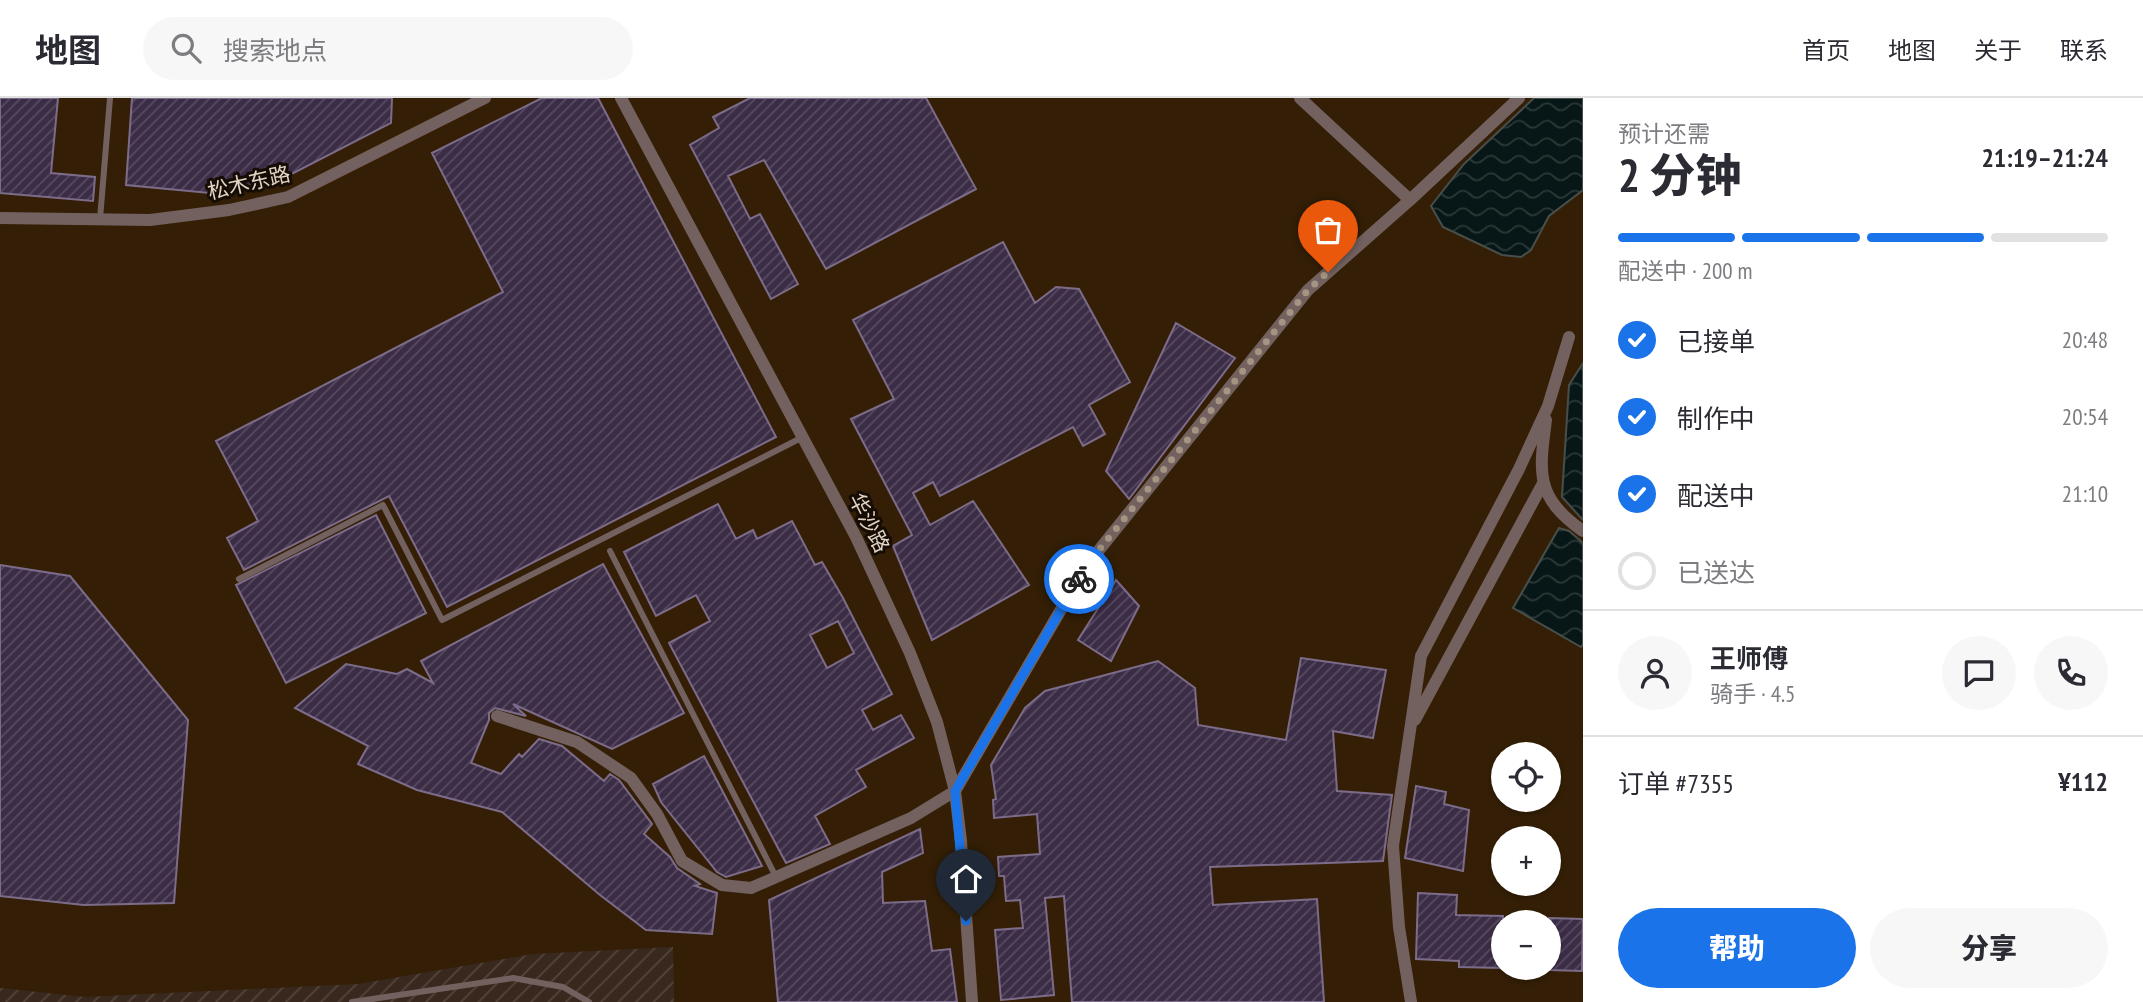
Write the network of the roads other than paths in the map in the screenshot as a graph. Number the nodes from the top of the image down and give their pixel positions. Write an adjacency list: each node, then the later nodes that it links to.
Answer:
1 (110, 98): 8 (lane)
2 (485, 98): 8 (street, 松木东路)
3 (621, 98): 11 (street, 华沙路)
4 (1300, 98): 6 (street)
5 (1519, 98): 6 (street)
6 (1410, 200): 18 (street)
7 (0, 218): 8 (street, 松木东路)
8 (100, 219)
9 (1569, 337): 10 (street)
10 (1548, 405): 12 (street); 17 (street)
11 (803, 437): 15 (lane); 18 (street, 华沙路)
12 (1542, 485): 13 (street); 17 (street)
13 (1583, 531)
14 (610, 551): 19 (lane)
15 (239, 579)
16 (497, 716): 19 (street)
17 (1410, 729): 23 (street)
18 (955, 791): 19 (street); 22 (street, 华沙路)
19 (776, 877)
20 (352, 1002): 21 (lane)
21 (589, 1002)
22 (972, 1002)
23 (1411, 1002)

